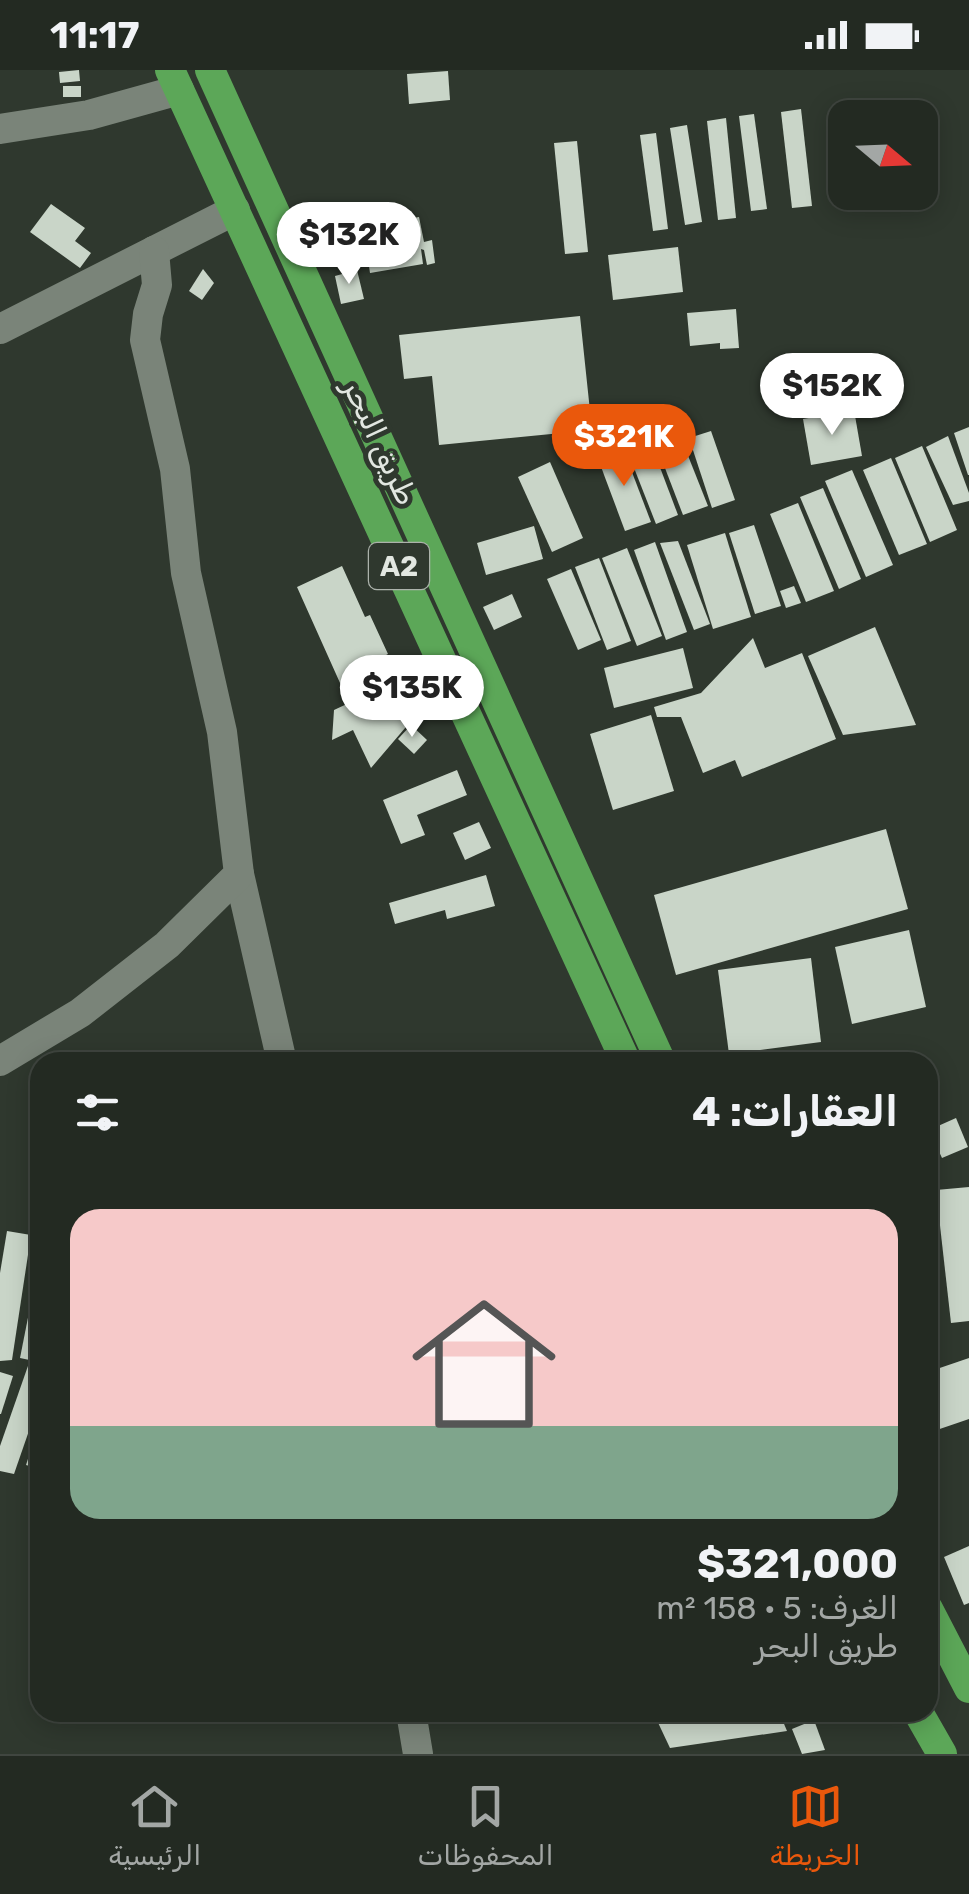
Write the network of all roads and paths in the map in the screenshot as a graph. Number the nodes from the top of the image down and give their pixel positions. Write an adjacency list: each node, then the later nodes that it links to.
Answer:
1 (210, 70): 7 (highway, طريق البحر / A2)
2 (175, 80): 3 (street); 4 (highway, طريق البحر / A2)
3 (0, 128)
4 (235, 210): 5 (street); 8 (highway, طريق البحر / A2)
5 (154, 252): 6 (street); 9 (street)
6 (0, 329)
7 (513, 734): 8 (highway); 12 (highway, طريق البحر / A2)
8 (482, 746): 11 (highway, طريق البحر / A2)
9 (240, 874): 10 (street); 13 (street)
10 (280, 1052)
11 (621, 1052)
12 (657, 1052)
13 (0, 1061)
14 (938, 1627): 15 (highway)
15 (968, 1685)
16 (413, 1722): 19 (street)
17 (919, 1722): 20 (highway)
18 (923, 1722): 21 (highway)
19 (418, 1754)
20 (925, 1754)
21 (942, 1754)

